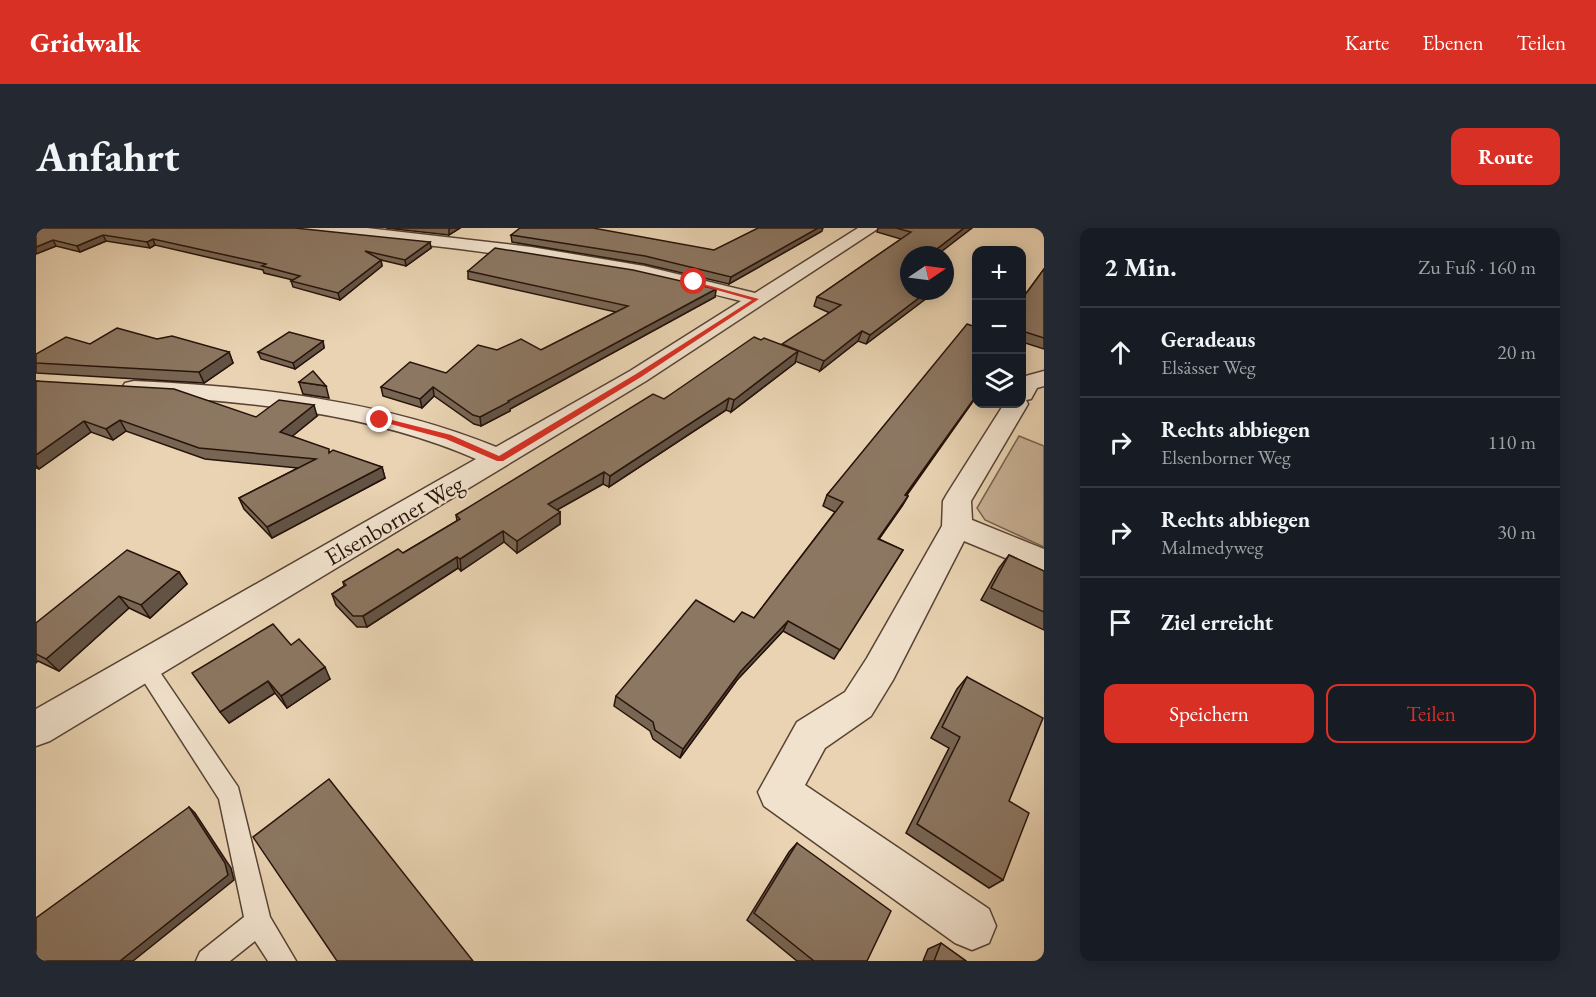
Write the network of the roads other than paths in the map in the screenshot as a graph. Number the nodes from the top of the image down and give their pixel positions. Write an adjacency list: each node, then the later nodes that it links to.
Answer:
1 (302, 228): 3 (street)
2 (870, 228): 3 (street, Elsenborner Weg)
3 (756, 299): 8 (street, Elsenborner Weg)
4 (1044, 378): 6 (street)
5 (106, 386): 8 (street)
6 (1026, 387)
7 (1014, 408): 9 (street)
8 (500, 459): 11 (street, Elsenborner Weg)
9 (957, 526): 10 (street); 14 (street)
10 (1044, 562)
11 (144, 665): 12 (street, Elsenborner Weg); 13 (lane)
12 (36, 729)
13 (258, 922): 15 (lane); 16 (lane)
14 (972, 926)
15 (209, 961)
16 (283, 961)

